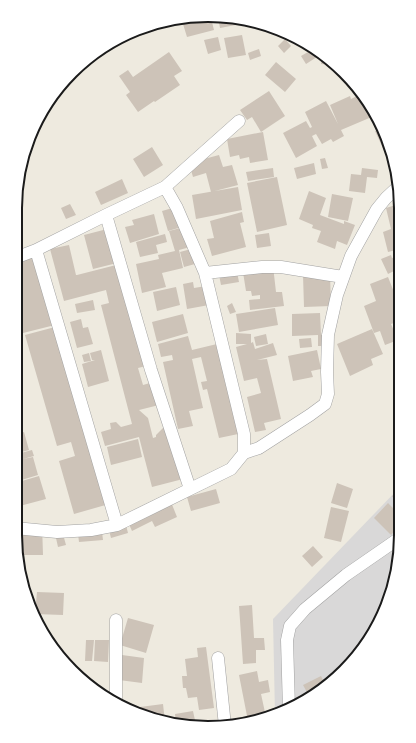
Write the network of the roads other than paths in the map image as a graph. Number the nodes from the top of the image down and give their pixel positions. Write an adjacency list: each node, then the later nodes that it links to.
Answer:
1 (239, 120): 2 (street)
2 (165, 187): 4 (street); 7 (street)
3 (393, 191): 8 (street)
4 (106, 215): 5 (street); 10 (street)
5 (36, 250): 6 (street); 11 (street)
6 (22, 255)
7 (205, 273): 8 (street); 9 (street)
8 (343, 277): 9 (street)
9 (244, 453): 10 (street)
10 (190, 489): 11 (street)
11 (117, 525): 12 (street)
12 (22, 529)
13 (394, 542): 17 (street)
14 (116, 620): 16 (street)
15 (218, 658): 18 (street)
16 (116, 697)
17 (289, 703)
18 (224, 720)

